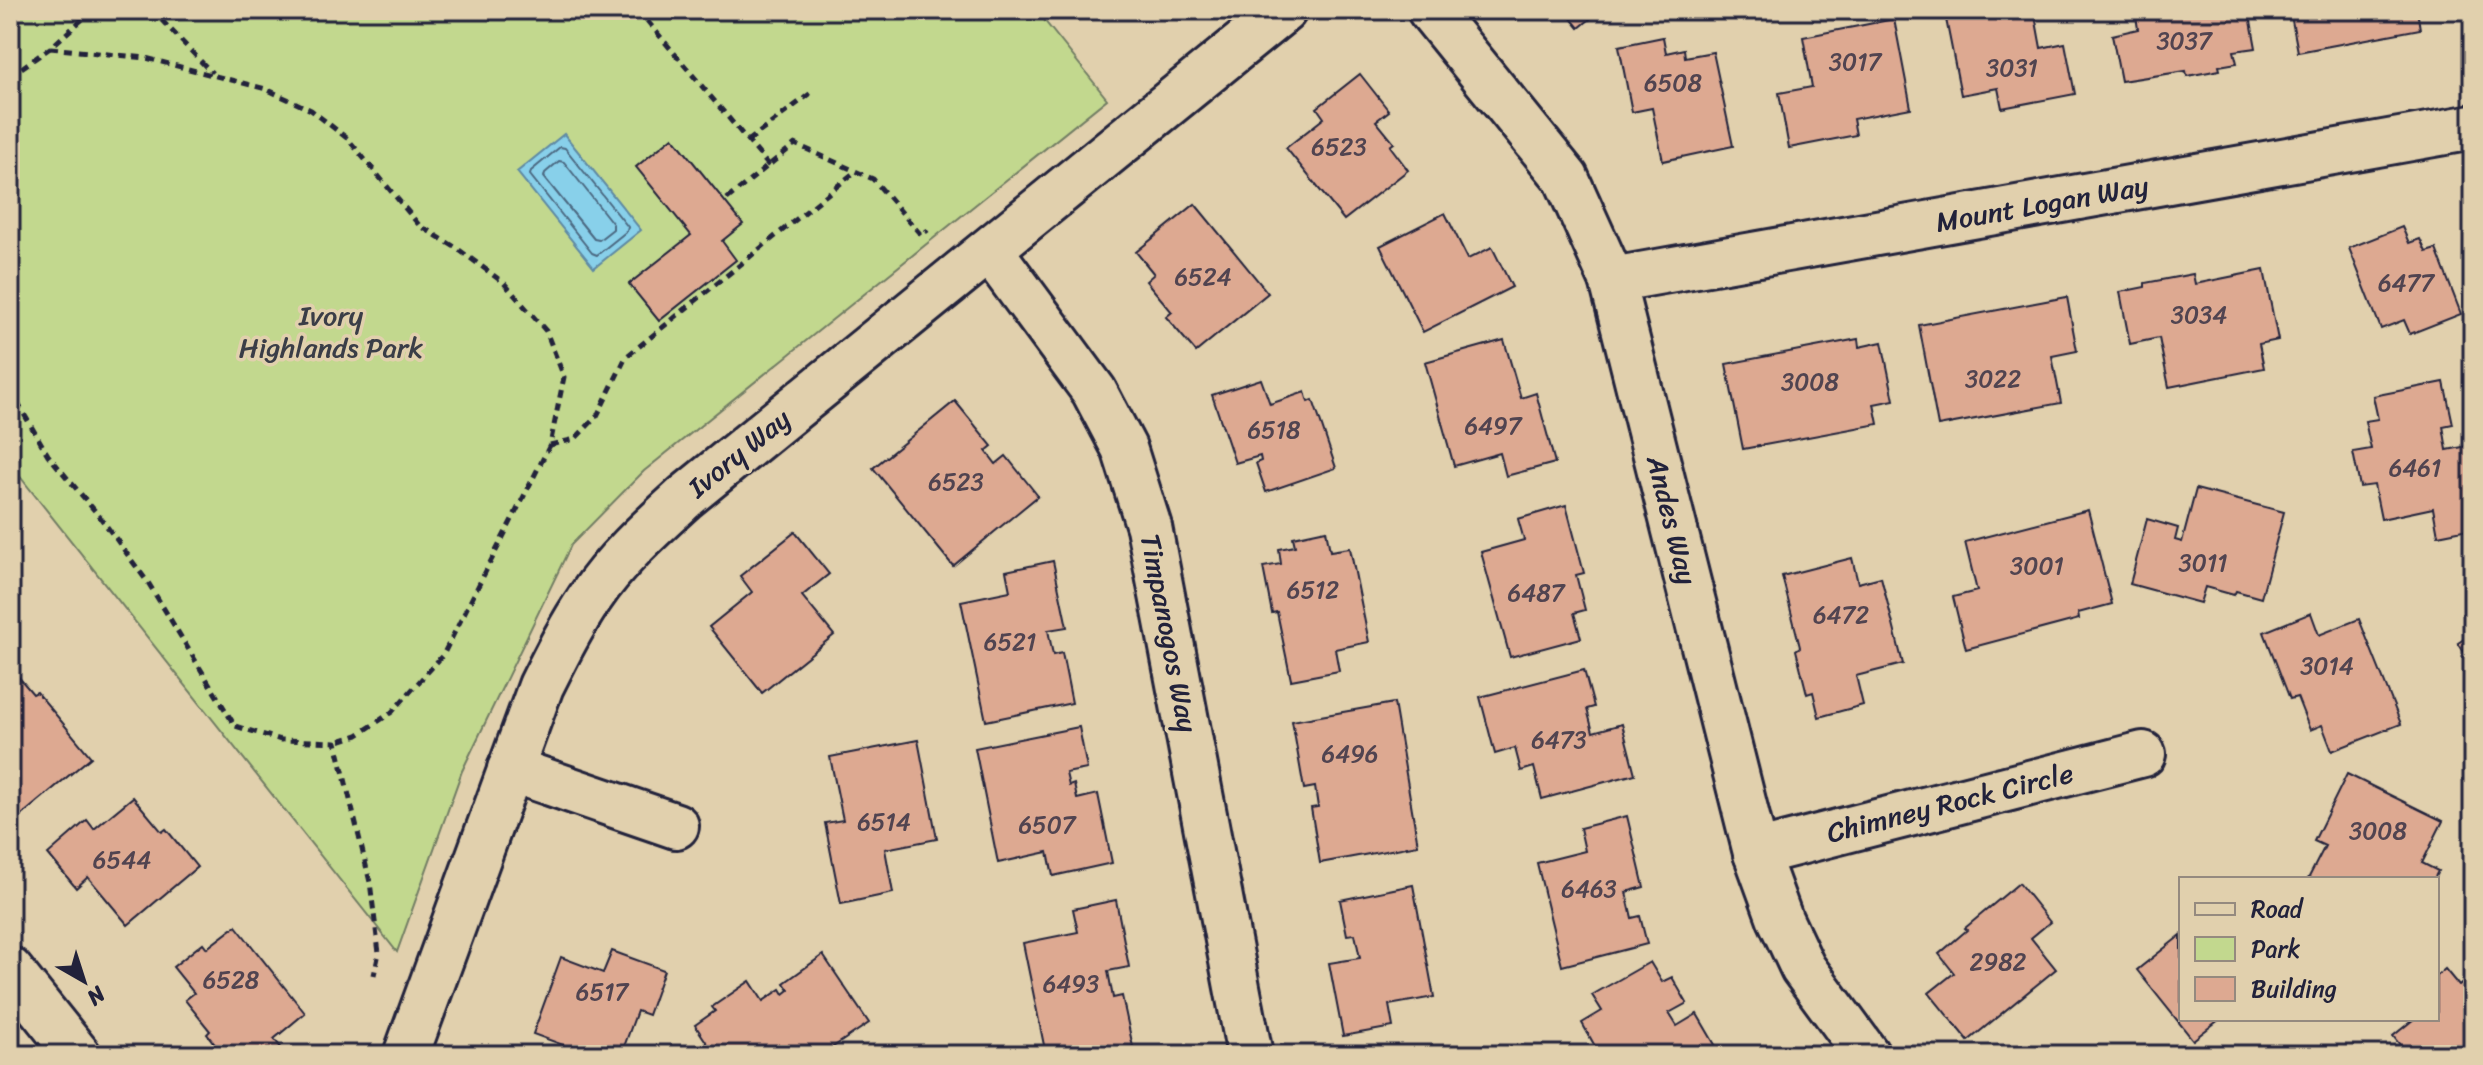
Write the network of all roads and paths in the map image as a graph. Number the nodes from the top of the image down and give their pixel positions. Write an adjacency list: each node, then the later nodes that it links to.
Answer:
1 (93, 10): 6 (path)
2 (152, 10): 7 (path)
3 (638, 10): 11 (path)
4 (1284, 10): 16 (street, Ivory Way)
5 (1430, 10): 17 (street, Andes Way)
6 (50, 48): 7 (path); 8 (path)
7 (213, 74): 19 (path)
8 (10, 76)
9 (811, 93): 11 (path)
10 (2473, 127): 17 (street, Mount Logan Way)
11 (748, 141): 12 (path)
12 (769, 166): 13 (path); 14 (path)
13 (856, 171): 15 (path); 19 (path)
14 (727, 199)
15 (928, 230)
16 (990, 250): 22 (street, Ivory Way); 29 (street, Timpanogos Way)
17 (1612, 280): 24 (street, Andes Way)
18 (10, 390): 20 (path)
19 (550, 445): 20 (path)
20 (336, 742): 26 (path)
21 (2143, 754): 24 (street, Chimney Rock Circle)
22 (510, 769): 23 (street); 28 (street, Ivory Way)
23 (676, 826)
24 (1756, 853): 30 (street, Andes Way)
25 (10, 970): 27 (street)
26 (374, 975)
27 (78, 1055)
28 (406, 1055)
29 (1250, 1055)
30 (1867, 1055)

